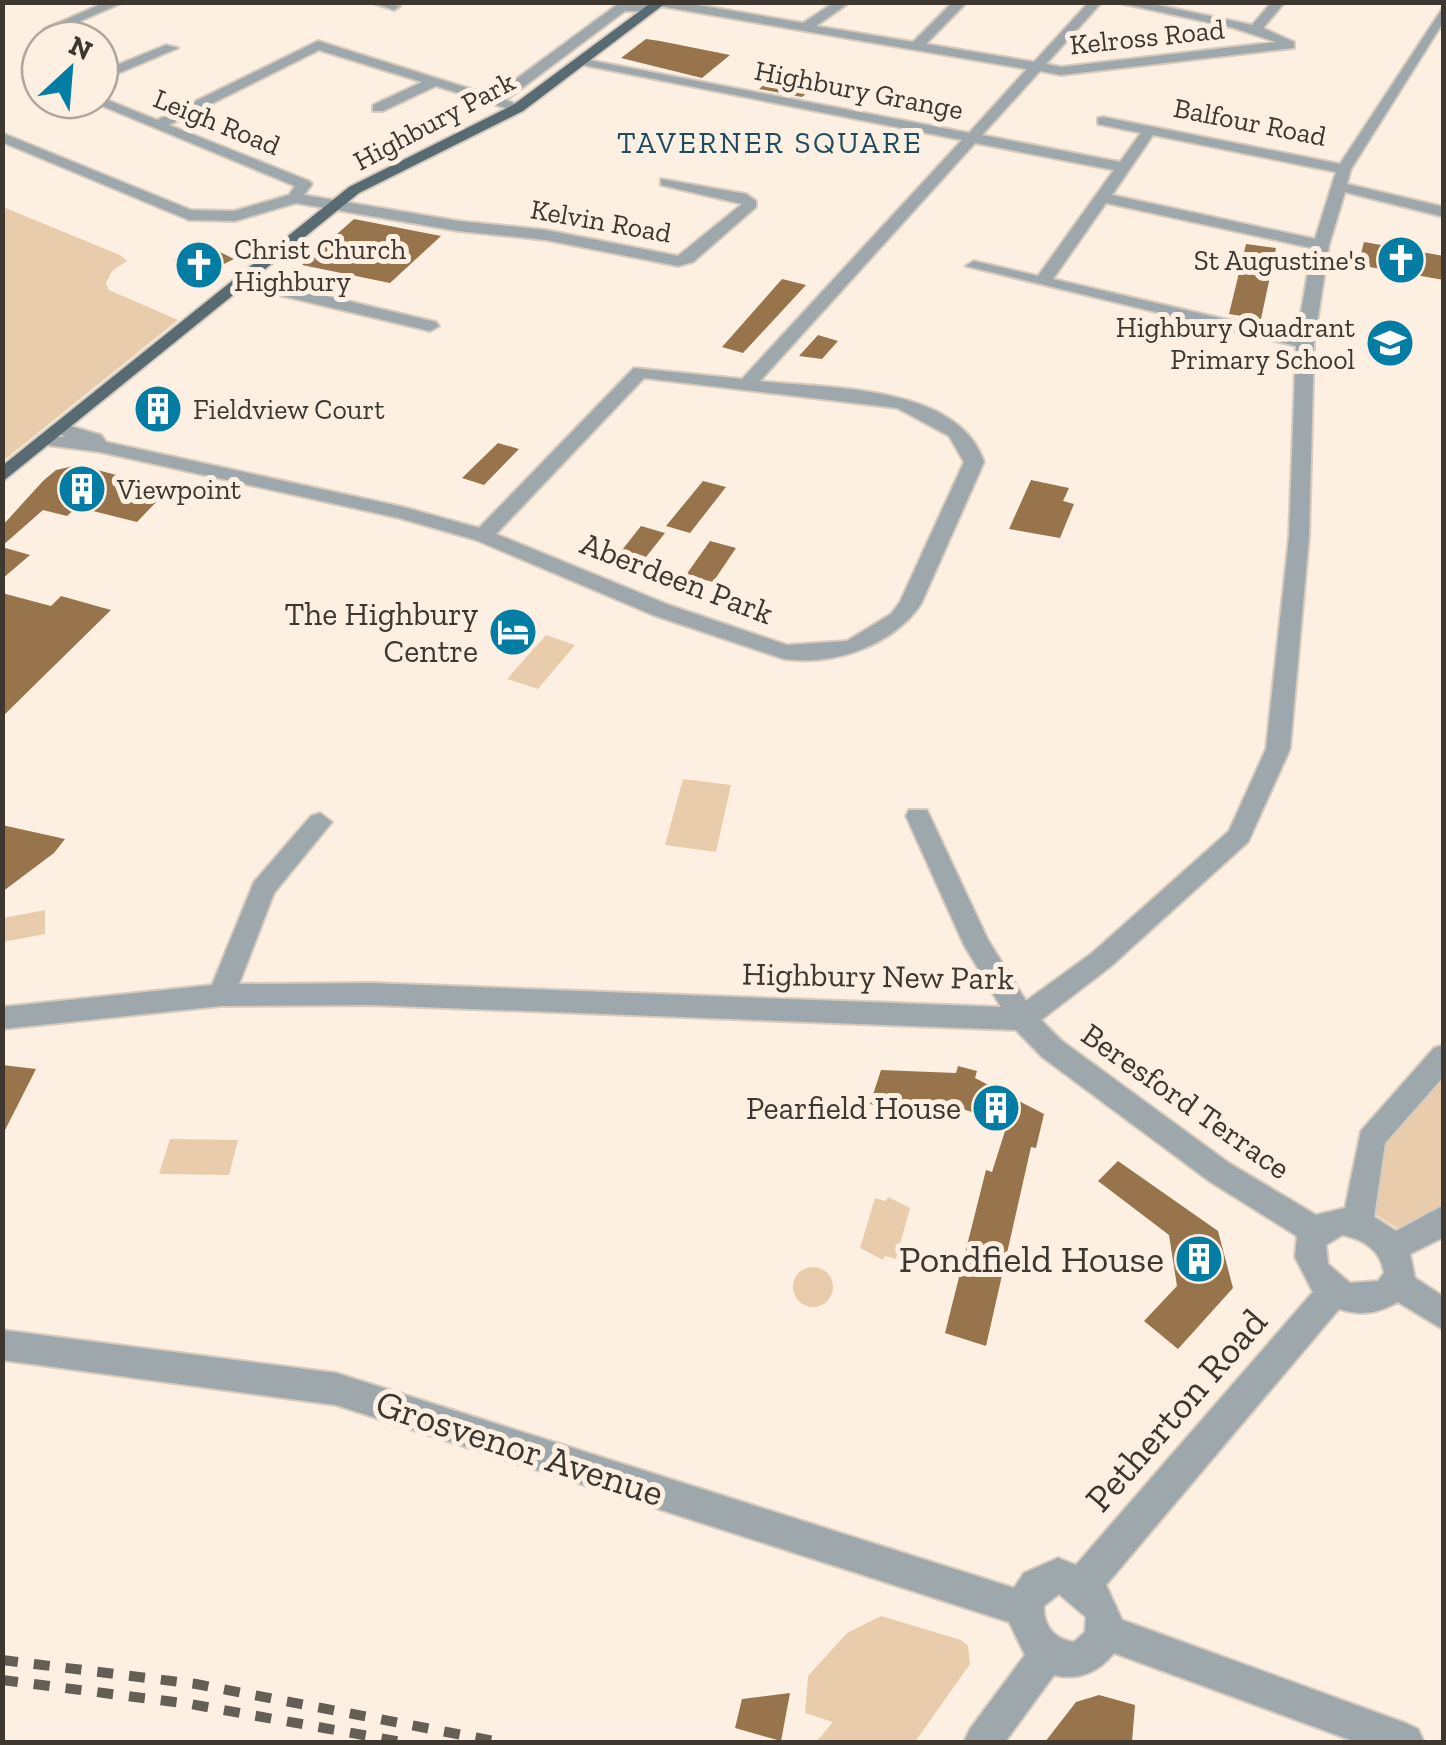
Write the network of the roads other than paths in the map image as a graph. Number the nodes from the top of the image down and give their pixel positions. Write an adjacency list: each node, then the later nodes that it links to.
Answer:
1 (118, 2): 11 (street)
2 (376, 2): 9 (street)
3 (844, 2): 12 (street)
4 (961, 2): 17 (street)
5 (1096, 2): 19 (street)
6 (1120, 2): 13 (street)
7 (1278, 2): 13 (street)
8 (658, 4): 12 (street, Kelross Road); 18 (main road, Highbury Park); 22 (street, Highbury Park)
9 (394, 6)
10 (1444, 10): 14 (street, Highbury New Park)
11 (73, 20)
12 (804, 28): 17 (street, Kelross Road)
13 (1255, 30): 19 (street, Kelross Road)
14 (1422, 40): 15 (street); 32 (street, Highbury New Park)
15 (1444, 41)
16 (171, 48): 20 (street, Leigh Road)
17 (914, 48): 19 (street, Kelross Road)
18 (583, 61): 24 (main road, Highbury Park); 30 (street, Highbury Grange)
19 (1038, 68): 30 (street)
20 (120, 69)
21 (434, 82): 22 (street); 23 (street); 27 (street)
22 (495, 101): 24 (street)
23 (378, 108)
24 (518, 108): 37 (main road, Highbury Park)
25 (120, 110): 27 (street, Leigh Road)
26 (1103, 121): 28 (street)
27 (158, 125): 35 (street, Leigh Road)
28 (1150, 130): 31 (street, Balfour Road); 32 (street, Balfour Road)
29 (2, 137): 35 (street)
30 (974, 138): 31 (street, Highbury Grange); 45 (street)
31 (1125, 168): 36 (street, Balfour Road)
32 (1344, 169): 34 (street, Highbury New Park)
33 (666, 182): 37 (street, Kelvin Road)
34 (1337, 186): 38 (street); 39 (street, Highbury New Park)
35 (294, 198): 37 (street)
36 (1105, 198): 39 (street); 42 (street, Balfour Road)
37 (334, 205): 41 (main road, Highbury Park)
38 (1444, 212)
39 (1321, 244): 44 (street, Highbury New Park)
40 (974, 266): 42 (street)
41 (242, 280): 43 (street); 46 (main road, Highbury Park)
42 (1042, 281): 44 (street)
43 (430, 326)
44 (1305, 342): 53 (street, Highbury New Park)
45 (748, 382): 48 (street, Aberdeen Park); 48 (street, Aberdeen Park)
46 (53, 434): 47 (main road, Highbury Park); 48 (street, Aberdeen Park)
47 (2, 476)
48 (483, 536)
49 (918, 816): 53 (street, Beresford Terrace)
50 (320, 822): 51 (street)
51 (221, 995): 52 (street, Highbury New Park); 53 (street, Highbury New Park)
52 (2, 1018)
53 (1023, 1018): 57 (street, Beresford Terrace)
54 (1444, 1056): 56 (street)
55 (1444, 1218): 58 (street)
56 (1358, 1223): 57 (street); 58 (street)
57 (1316, 1231): 60 (street)
58 (1392, 1248): 59 (street)
59 (1396, 1284): 60 (street); 61 (street)
60 (1334, 1292): 63 (street, Petherton Road)
61 (1444, 1315)
62 (2, 1345): 64 (street, Grosvenor Avenue)
63 (1082, 1584): 64 (street); 65 (street)
64 (1025, 1609): 66 (street)
65 (1103, 1631): 66 (street); 68 (street)
66 (1048, 1652): 67 (street)
67 (984, 1742)
68 (1405, 1742)

